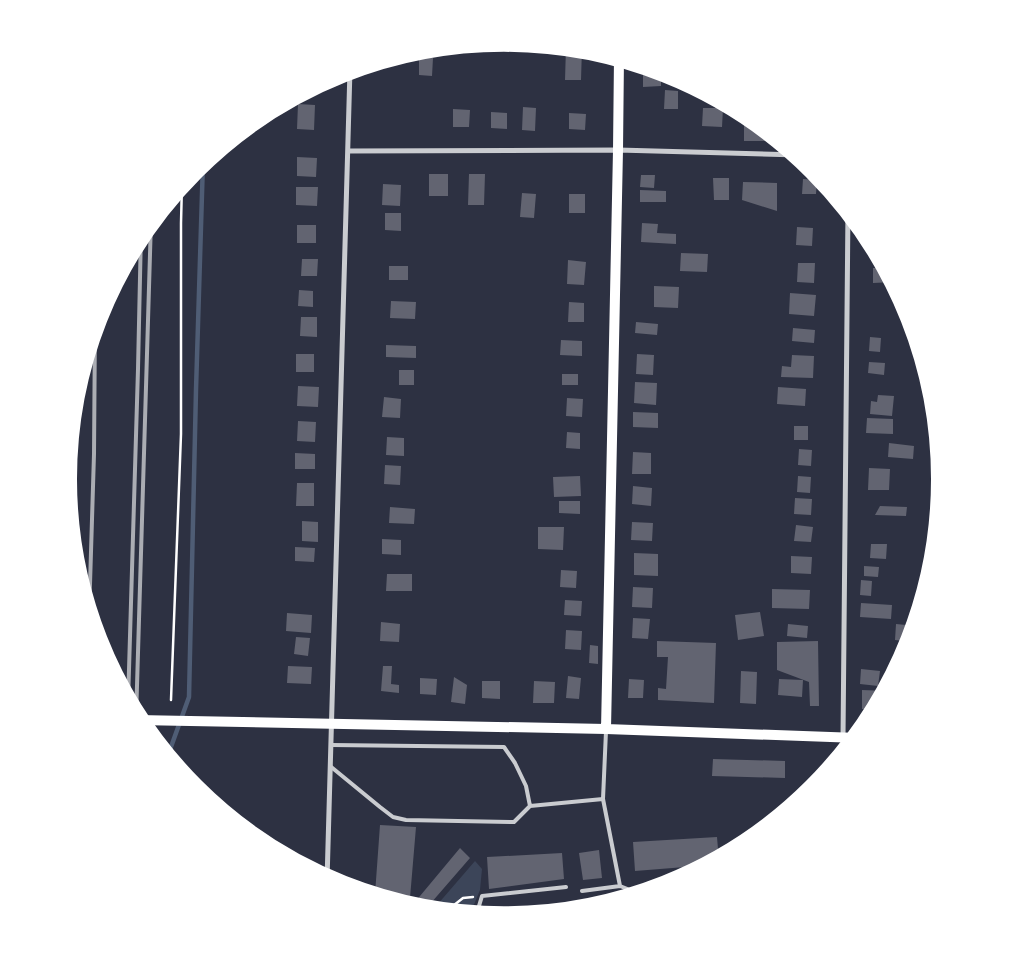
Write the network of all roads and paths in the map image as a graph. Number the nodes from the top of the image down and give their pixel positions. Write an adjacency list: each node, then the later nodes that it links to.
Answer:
1 (619, 64): 3 (main road)
2 (350, 78): 4 (street)
3 (618, 150): 4 (street); 5 (street); 10 (main road)
4 (348, 151): 13 (street)
5 (787, 155)
6 (181, 195): 8 (path)
7 (848, 220): 11 (street)
8 (171, 700)
9 (147, 720): 10 (main road)
10 (606, 728): 11 (main road); 15 (lane)
11 (843, 738): 12 (main road)
12 (849, 738)
13 (331, 745): 14 (street); 16 (lane)
14 (330, 766): 16 (lane); 17 (street)
15 (603, 799): 16 (lane); 18 (lane)
16 (530, 806)
17 (327, 872)
18 (620, 886): 20 (lane); 21 (lane)
19 (566, 887): 22 (lane)
20 (582, 890)
21 (631, 891)
22 (482, 896): 23 (path); 24 (lane)
23 (451, 907)
24 (478, 909)

